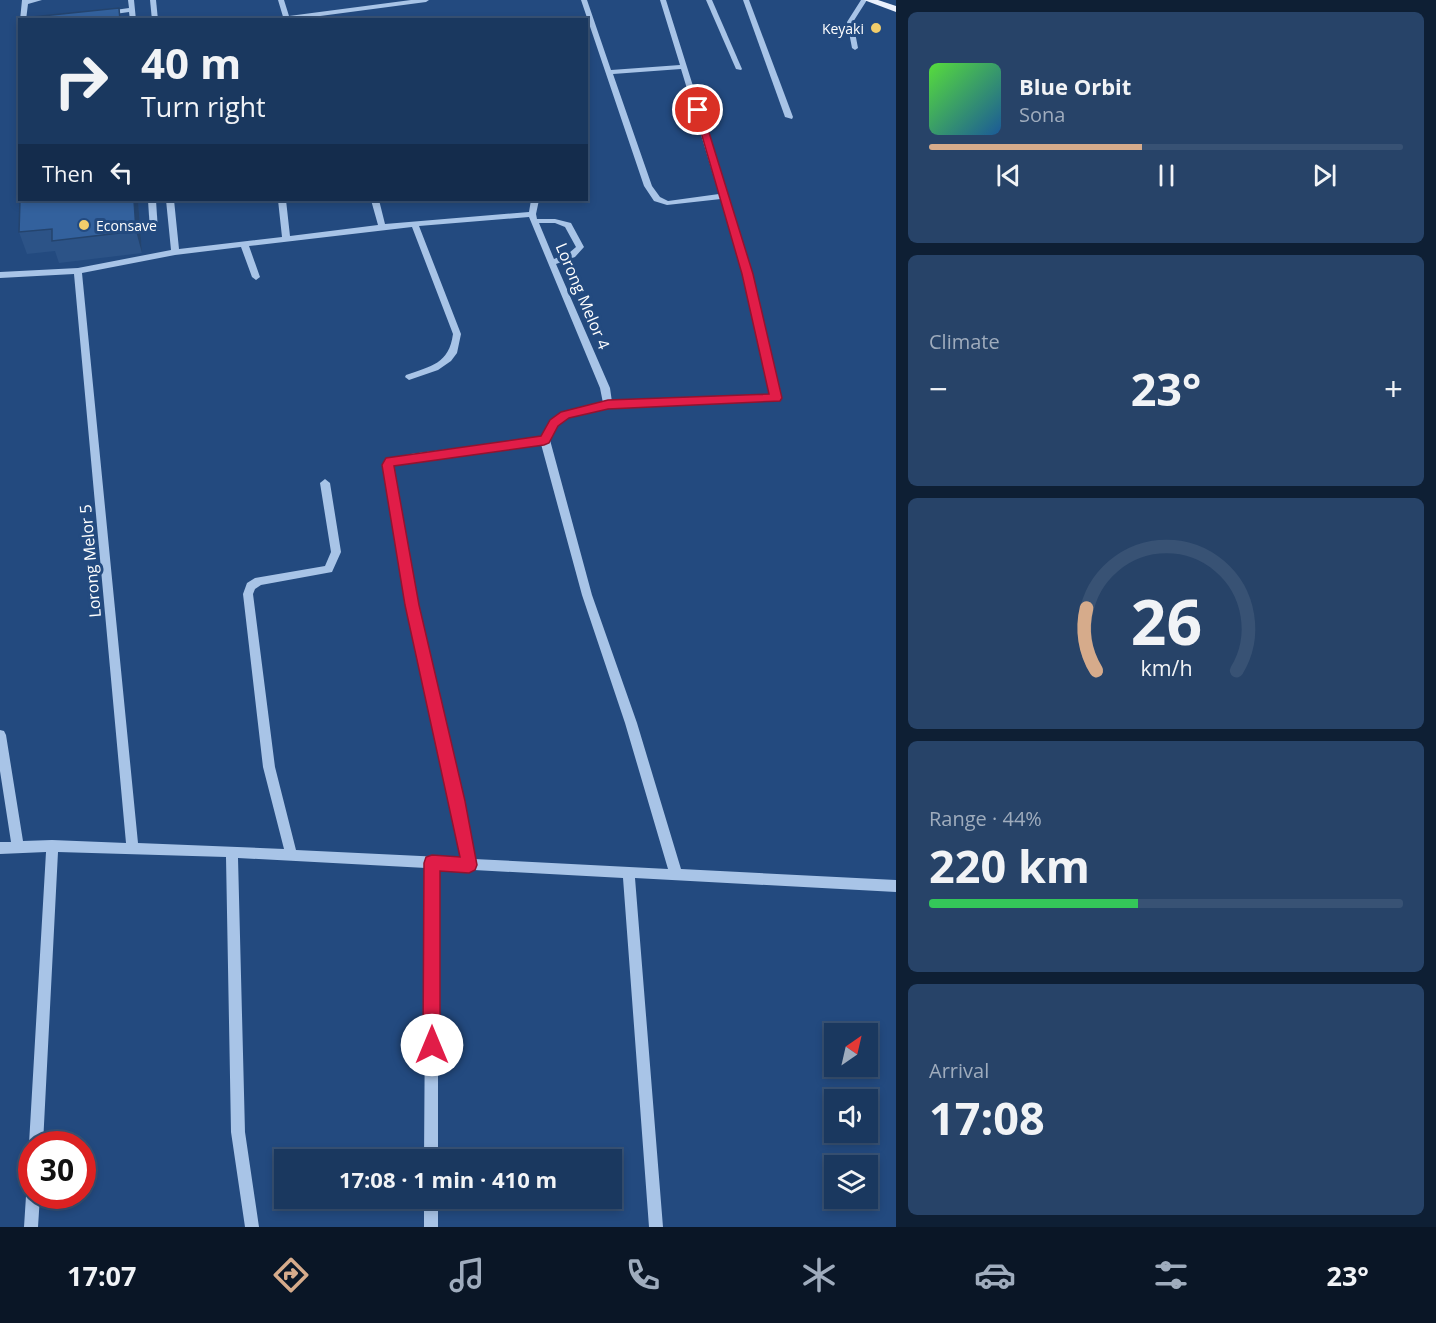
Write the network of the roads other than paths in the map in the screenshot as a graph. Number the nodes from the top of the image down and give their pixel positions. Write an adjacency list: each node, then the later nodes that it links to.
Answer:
1 (39, 0): 12 (street)
2 (130, 0): 14 (street)
3 (153, 0): 18 (street)
4 (281, 0): 19 (street)
5 (426, 0): 20 (street)
6 (584, 0): 24 (street)
7 (663, 0): 22 (street)
8 (709, 0): 23 (street)
9 (746, 0): 25 (street)
10 (864, 0): 21 (street)
11 (869, 0): 13 (main road)
12 (25, 1): 16 (street)
13 (896, 9)
14 (132, 10): 15 (street); 17 (street)
15 (101, 14)
16 (23, 18)
17 (133, 18)
18 (154, 18)
19 (287, 18)
20 (294, 18)
21 (855, 48)
22 (685, 67): 24 (street); 26 (street)
23 (739, 69)
24 (609, 72): 26 (street)
25 (789, 117)
26 (724, 196): 44 (street)
27 (152, 201): 35 (street)
28 (170, 201): 38 (street)
29 (282, 201): 36 (street)
30 (375, 201): 34 (street)
31 (535, 201): 32 (street)
32 (533, 218): 33 (street); 39 (street, Lorong Melor 4); 39 (street)
33 (415, 225): 34 (street); 43 (street)
34 (382, 227): 36 (street)
35 (154, 231)
36 (286, 239): 37 (street)
37 (244, 244): 38 (street); 42 (street)
38 (175, 252): 40 (street)
39 (553, 262): 44 (street, Lorong Melor 4)
40 (78, 272): 41 (street); 51 (street, Lorong Melor 5)
41 (0, 275)
42 (256, 277)
43 (409, 377)
44 (608, 405): 45 (street)
45 (544, 440): 55 (street); 57 (street)
46 (325, 483): 53 (street)
47 (0, 735): 48 (street)
48 (18, 846): 49 (street); 50 (street)
49 (52, 846): 51 (street); 59 (street)
50 (0, 848)
51 (132, 848): 52 (street)
52 (232, 852): 53 (street); 64 (street)
53 (291, 854): 54 (street)
54 (432, 863): 55 (street); 60 (street)
55 (469, 865): 56 (street)
56 (629, 874): 57 (street); 66 (street)
57 (676, 874): 58 (street)
58 (896, 886)
59 (37, 1131)
60 (431, 1149)
61 (32, 1209): 63 (street)
62 (431, 1209): 65 (street)
63 (31, 1227)
64 (252, 1227)
65 (431, 1227)
66 (656, 1227)

